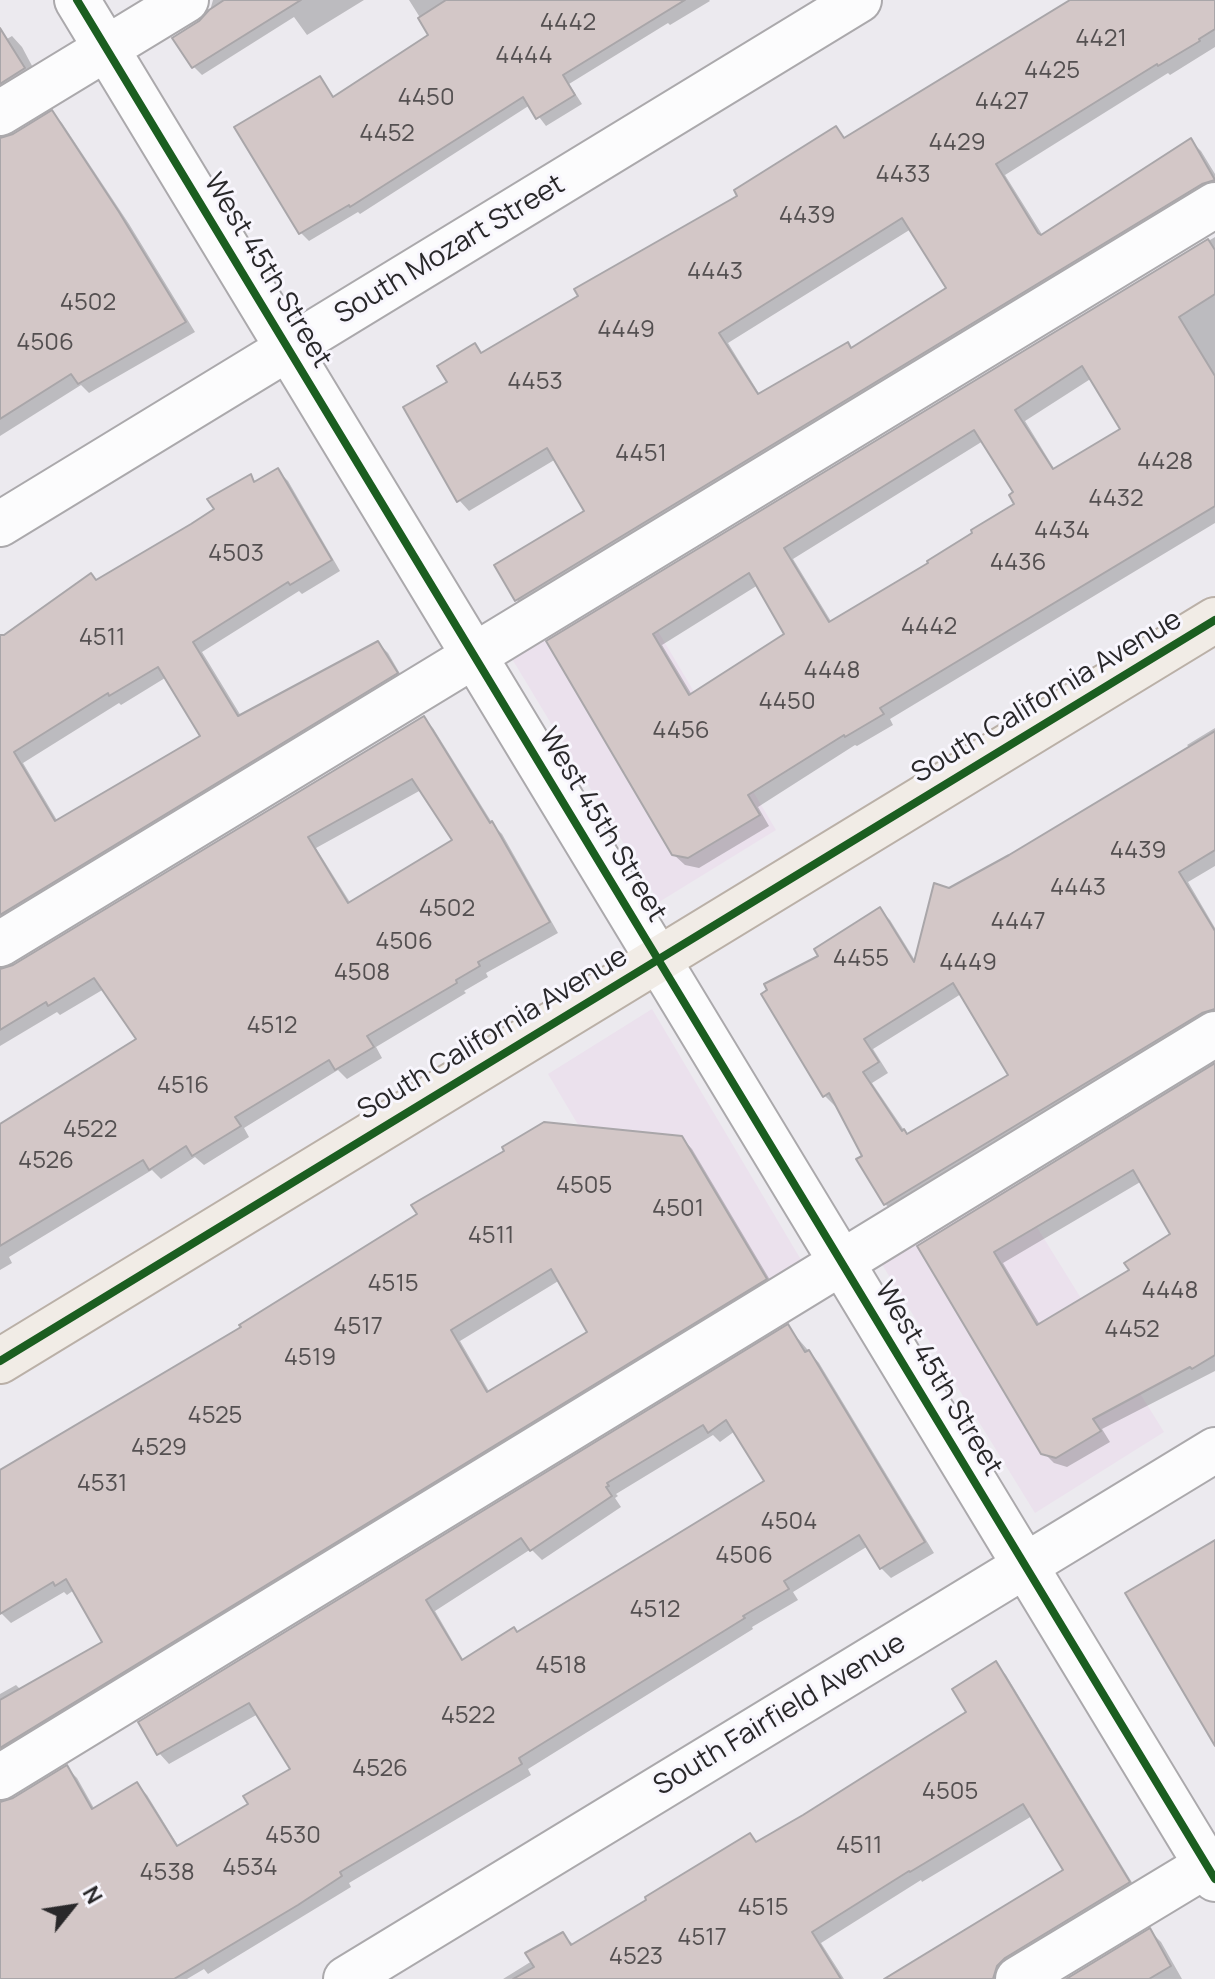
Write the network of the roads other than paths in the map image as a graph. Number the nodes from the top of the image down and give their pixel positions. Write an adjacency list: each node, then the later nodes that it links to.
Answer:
1 (77, 0): 4 (street, West 45th Street)
2 (186, 0): 4 (street)
3 (859, 0): 7 (street, South Mozart Street)
4 (106, 48): 5 (street); 7 (street, West 45th Street)
5 (0, 113)
6 (1215, 205): 10 (street)
7 (288, 348): 8 (street, South Mozart Street); 10 (street, West 45th Street)
8 (0, 524)
9 (1215, 620): 12 (main road, South California Avenue)
10 (473, 655): 11 (street); 12 (street, West 45th Street)
11 (0, 944)
12 (658, 960): 14 (street, West 45th Street); 15 (main road, South California Avenue)
13 (1215, 1034): 14 (street)
14 (842, 1262): 17 (street, West 45th Street); 18 (street)
15 (0, 1361)
16 (1215, 1450): 17 (street, South Fairfield Avenue)
17 (1025, 1565): 19 (street, West 45th Street); 20 (street, South Fairfield Avenue)
18 (0, 1777)
19 (1212, 1868): 21 (street)
20 (346, 1979)
21 (1018, 1979)

